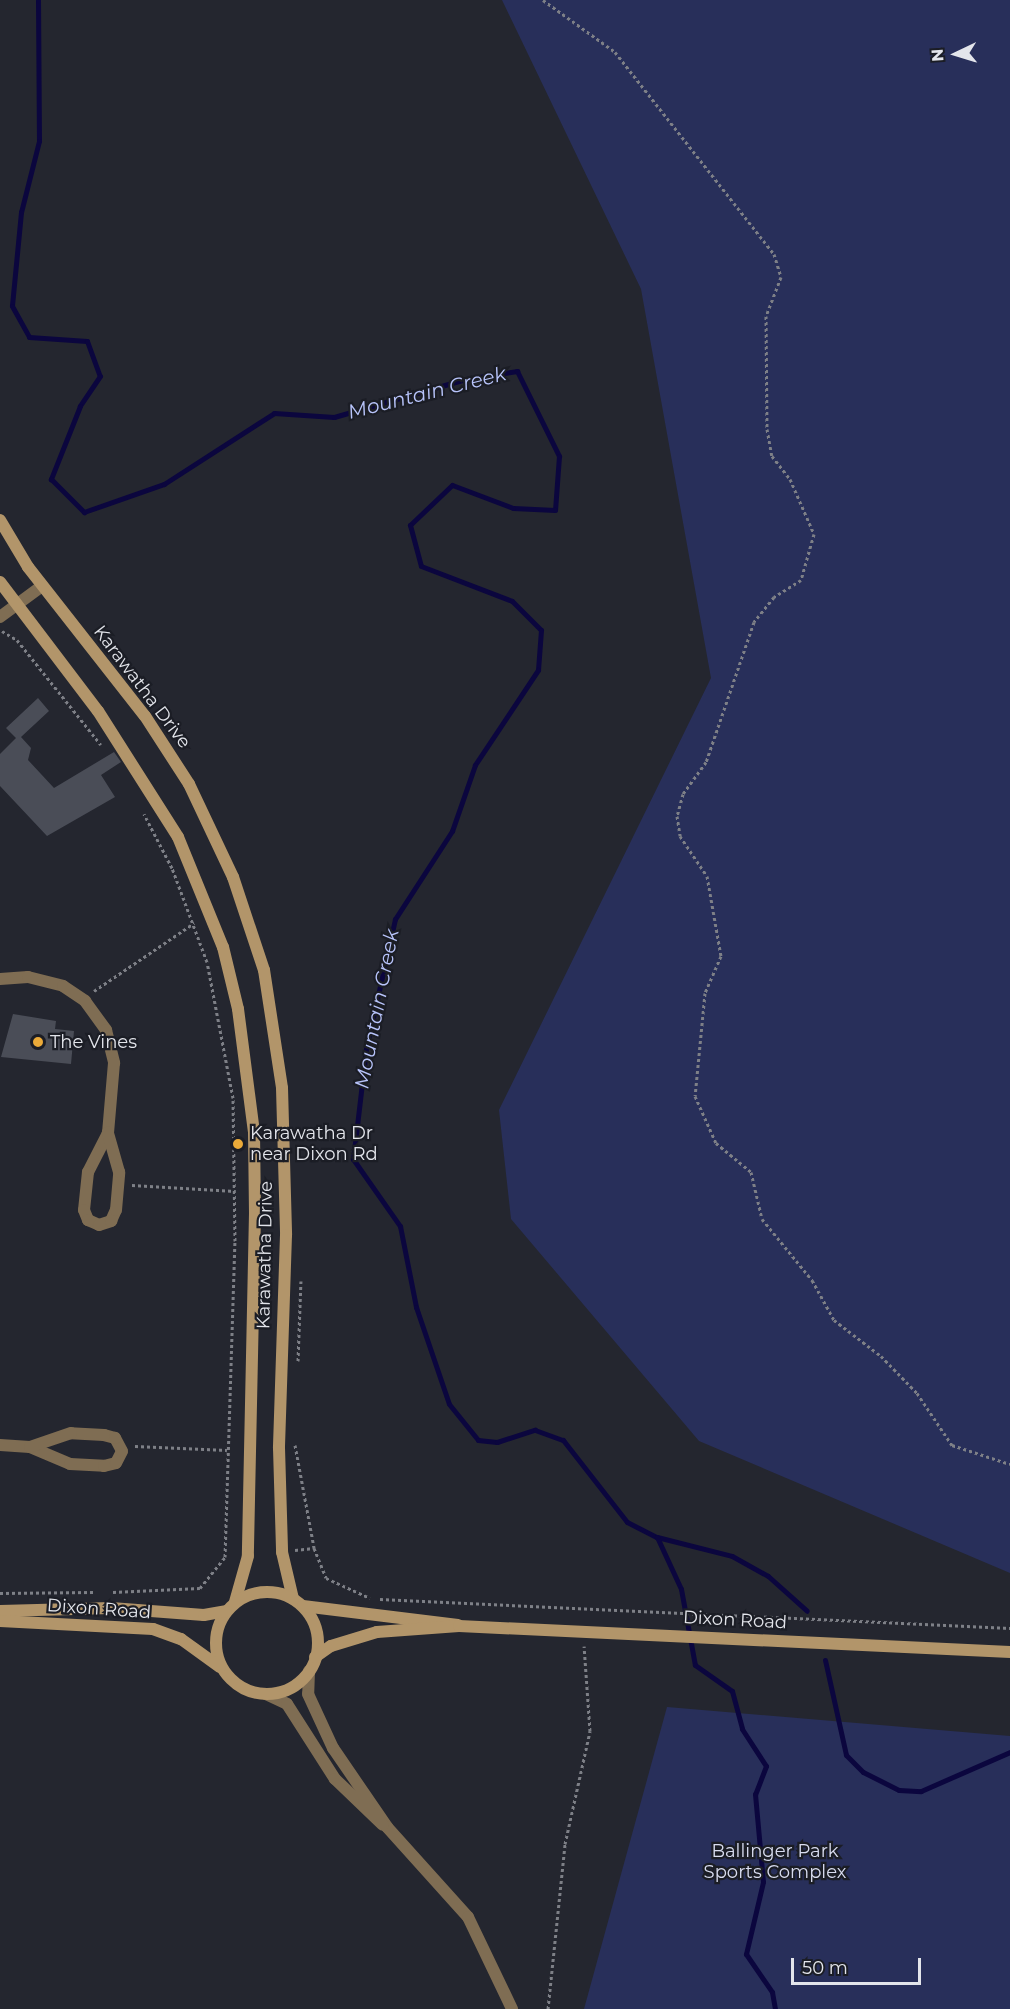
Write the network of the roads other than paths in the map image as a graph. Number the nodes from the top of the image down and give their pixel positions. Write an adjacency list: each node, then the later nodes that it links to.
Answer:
1 (0, 520): 3 (main road, Karawatha Drive)
2 (0, 582): 4 (main road, Karawatha Drive)
3 (42, 586): 4 (street); 11 (main road, Karawatha Drive)
4 (14, 605): 5 (street); 10 (main road, Karawatha Drive)
5 (0, 617)
6 (0, 979): 7 (street)
7 (108, 1133): 7 (street)
8 (0, 1445): 9 (street)
9 (30, 1446): 9 (street)
10 (235, 1602): 11 (main road); 13 (main road)
11 (298, 1603): 15 (main road, Dixon Road); 17 (main road)
12 (0, 1611): 13 (main road, Dixon Road)
13 (226, 1611): 18 (main road)
14 (0, 1621): 18 (main road, Dixon Road)
15 (459, 1626): 16 (main road, Dixon Road); 17 (main road, Dixon Road)
16 (1010, 1652)
17 (315, 1657): 19 (main road)
18 (221, 1668): 20 (main road)
19 (309, 1671): 20 (main road); 21 (street)
20 (266, 1694): 21 (street)
21 (387, 1827): 22 (street)
22 (512, 2009)

